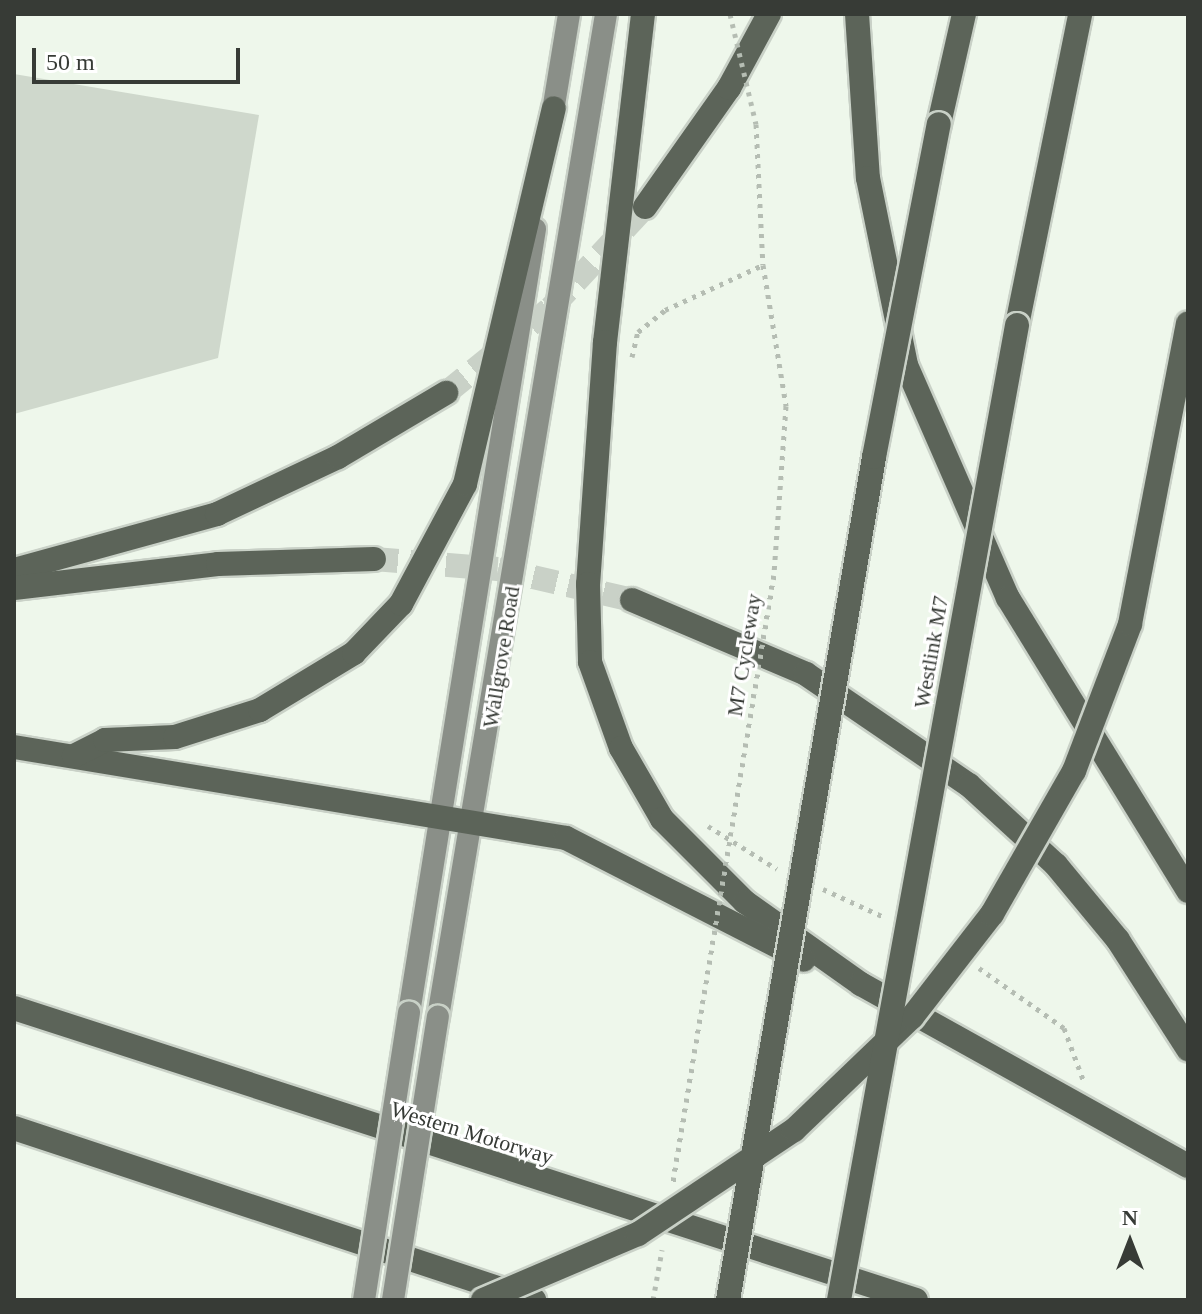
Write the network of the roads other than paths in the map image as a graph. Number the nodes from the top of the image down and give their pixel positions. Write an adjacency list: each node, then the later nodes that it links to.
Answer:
1 (569, 14): 8 (main road, Wallgrove Road)
2 (606, 14): 19 (main road, Wallgrove Road)
3 (643, 14): 21 (highway)
4 (769, 14): 9 (highway)
5 (857, 14): 20 (highway)
6 (964, 14): 30 (highway, bridge)
7 (1080, 14): 31 (highway, Westlink M7, bridge)
8 (554, 108): 17 (highway); 18 (main road, Wallgrove Road)
9 (645, 207)
10 (1188, 324): 28 (highway, bridge)
11 (446, 393): 13 (highway)
12 (374, 559): 14 (highway)
13 (14, 570)
14 (14, 588)
15 (632, 600): 23 (highway)
16 (14, 747): 17 (highway)
17 (74, 756): 18 (highway)
18 (442, 813): 19 (highway); 26 (main road, Wallgrove Road, bridge)
19 (475, 819): 21 (highway); 27 (main road, Wallgrove Road, bridge)
20 (1188, 891)
21 (861, 984): 25 (highway)
22 (14, 1008): 32 (highway, Western Motorway)
23 (1188, 1049)
24 (14, 1128): 29 (highway)
25 (1188, 1166)
26 (364, 1300)
27 (393, 1300)
28 (483, 1300)
29 (534, 1300)
30 (728, 1300)
31 (839, 1300)
32 (916, 1300)

